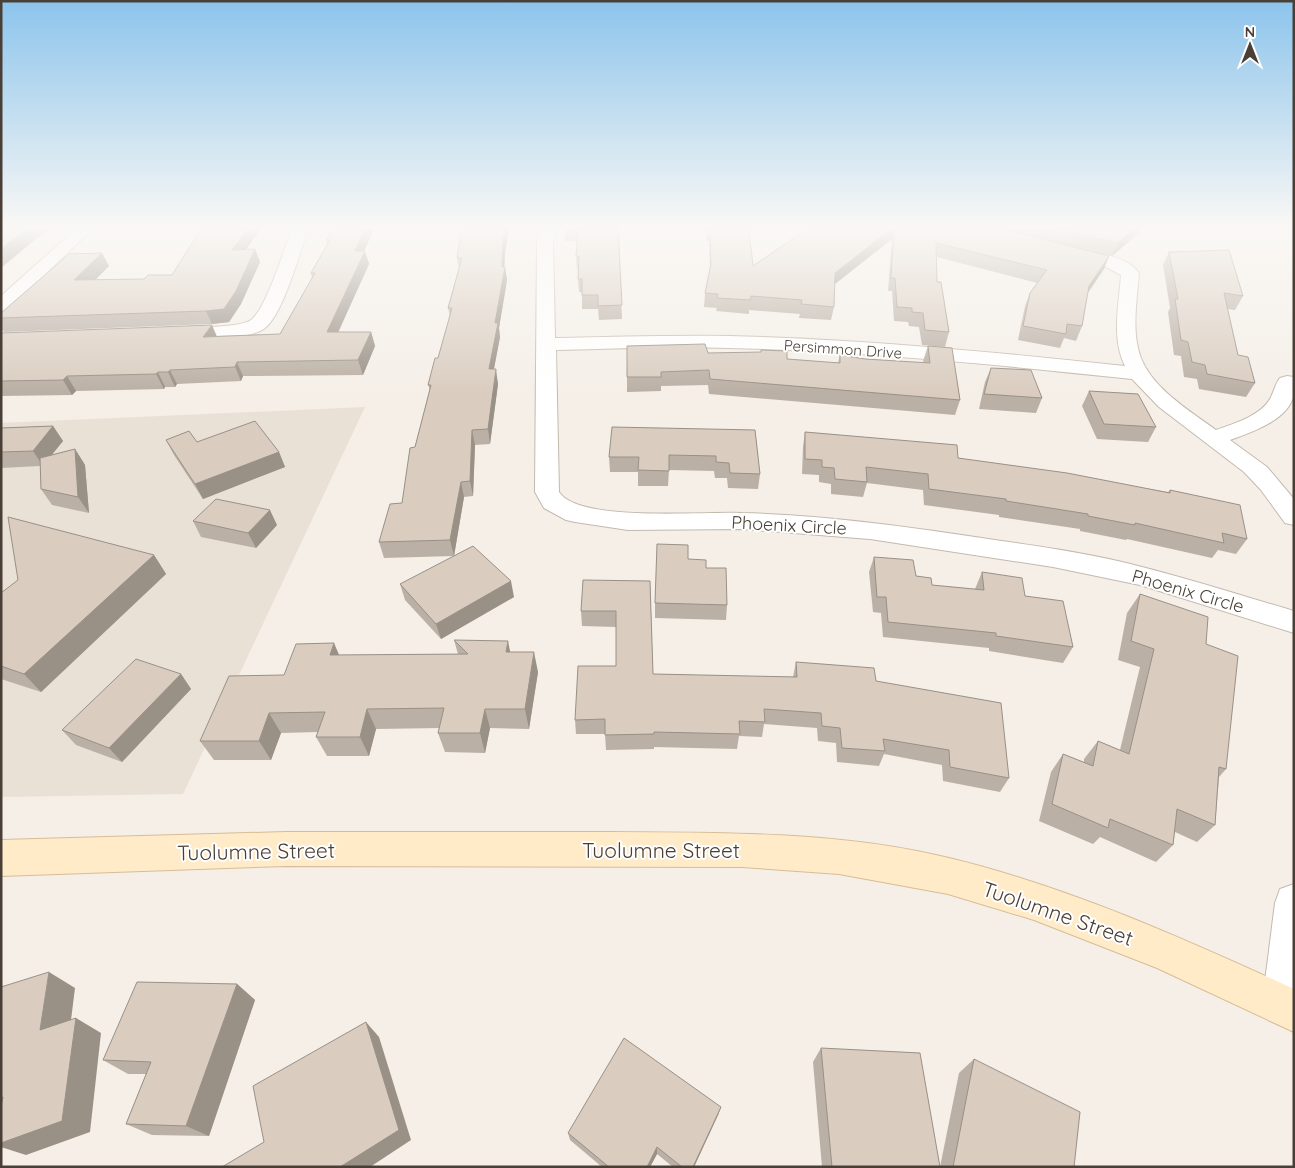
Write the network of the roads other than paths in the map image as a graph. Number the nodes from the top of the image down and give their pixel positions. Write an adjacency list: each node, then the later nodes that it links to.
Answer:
1 (26, 284): 5 (street)
2 (279, 284): 6 (street)
3 (546, 284): 7 (street, Phoenix Circle)
4 (1130, 284): 8 (street)
5 (1, 306)
6 (160, 335)
7 (547, 344): 8 (street, Persimmon Drive); 12 (street, Phoenix Circle)
8 (1138, 373): 10 (street)
9 (1287, 382): 10 (street)
10 (1215, 437): 11 (street)
11 (1294, 517)
12 (1294, 622)
13 (1, 858): 15 (main road, Tuolumne Street)
14 (1294, 903): 15 (street)
15 (1288, 1008)

